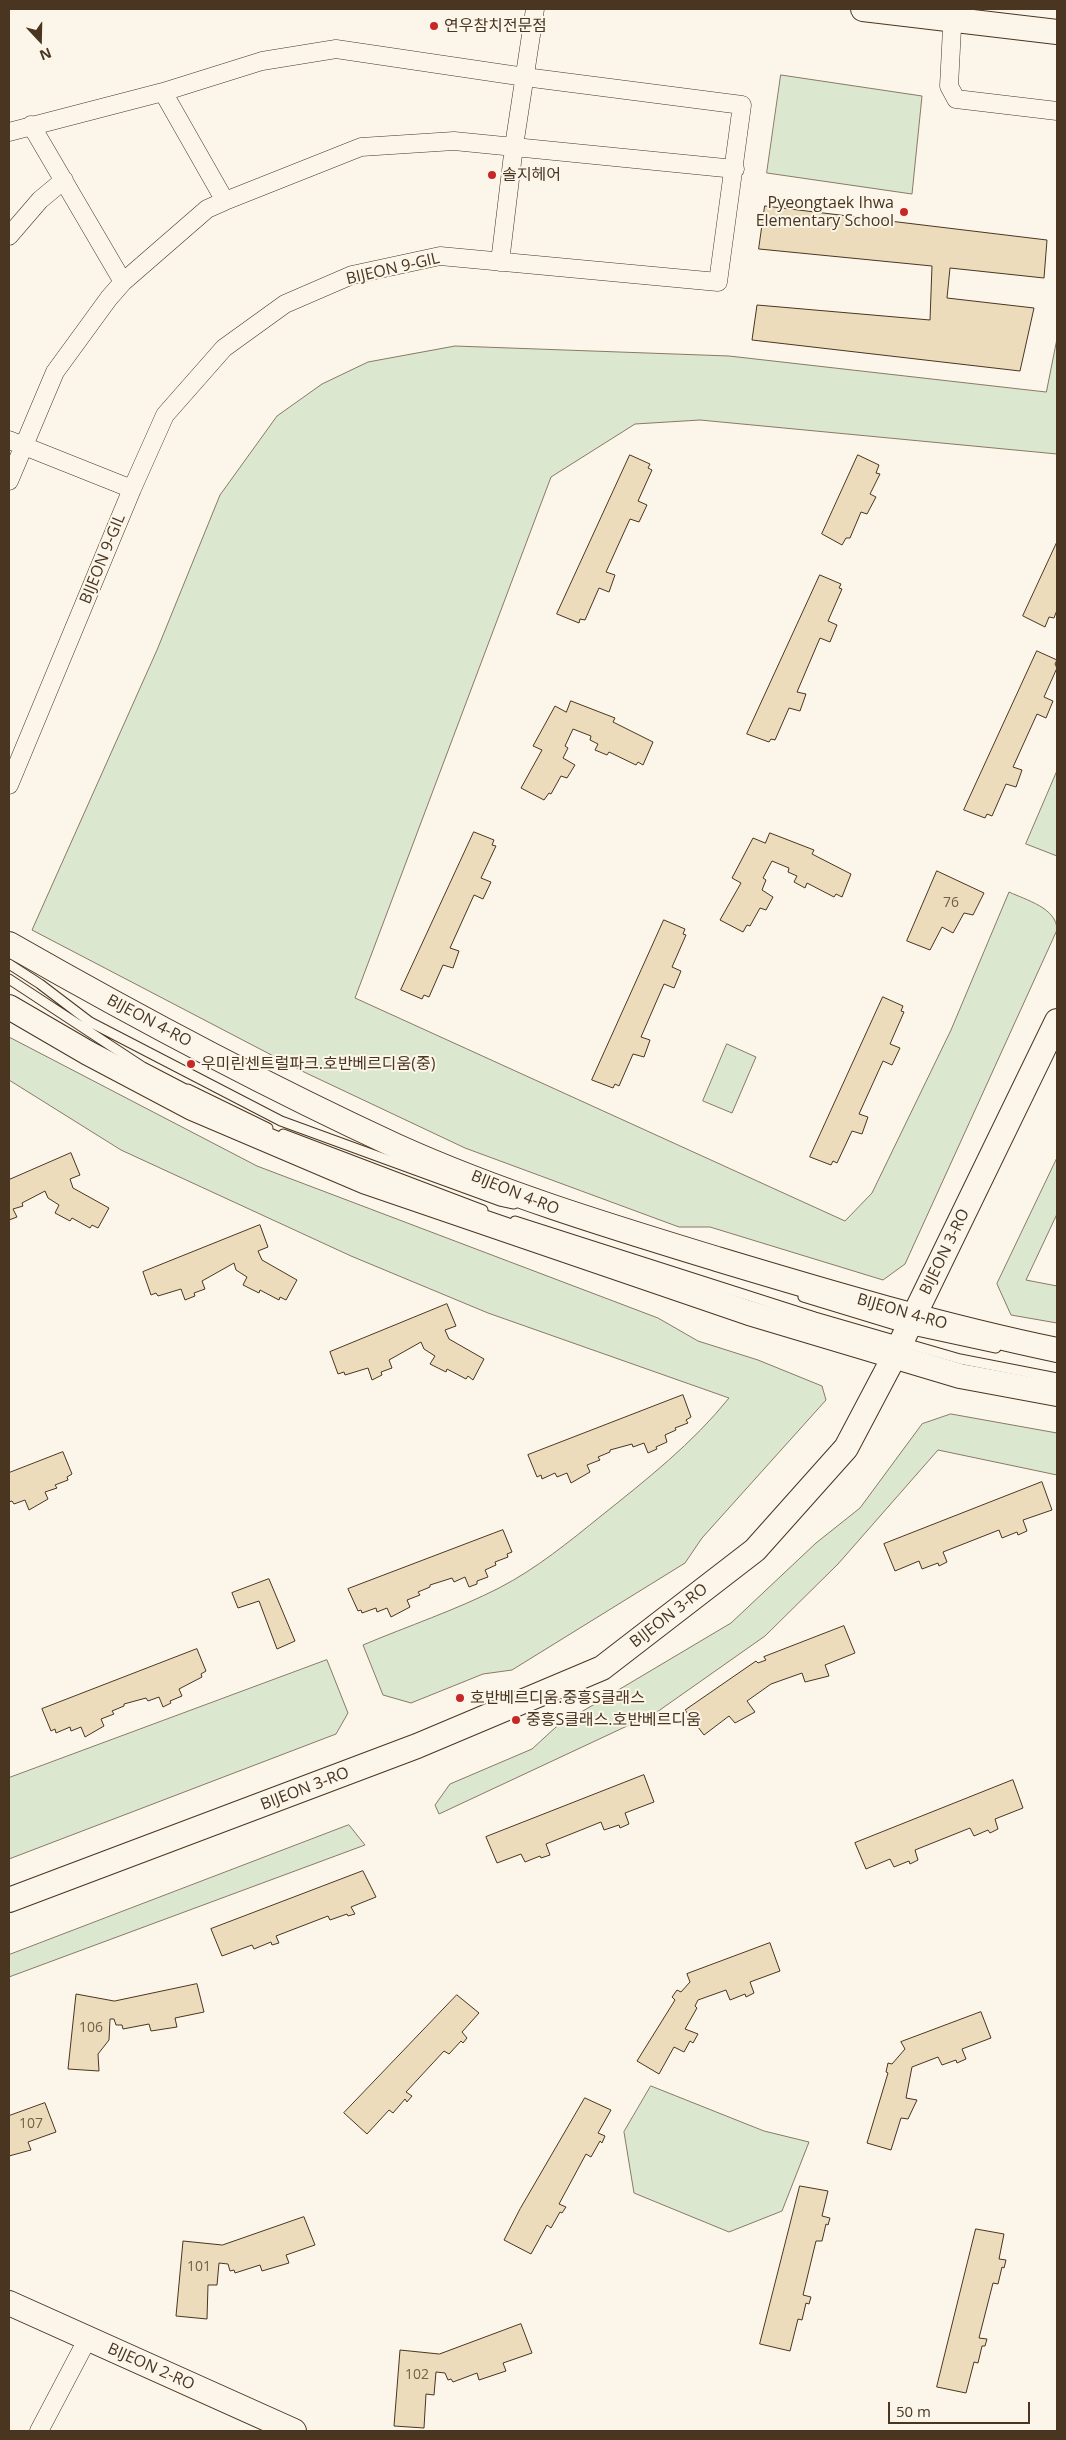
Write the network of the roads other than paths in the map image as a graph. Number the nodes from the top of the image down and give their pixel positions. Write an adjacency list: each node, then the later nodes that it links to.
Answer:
1 (535, 9): 5 (street)
2 (863, 9): 3 (main road)
3 (953, 15): 4 (main road); 7 (street)
4 (1057, 32)
5 (525, 77): 6 (street, BIJEON 9-GIL); 10 (street); 11 (street, BIJEON 9-GIL)
6 (163, 92): 8 (street, BIJEON 9-GIL); 13 (street)
7 (1057, 111)
8 (30, 125): 9 (street, BIJEON 9-GIL); 12 (street)
9 (9, 132)
10 (514, 146): 11 (street); 13 (street); 15 (street)
11 (735, 169): 15 (street, BIJEON 9-GIL)
12 (64, 180): 14 (street); 16 (street)
13 (225, 201): 16 (street)
14 (9, 236)
15 (500, 262): 19 (street, BIJEON 9-GIL)
16 (124, 282): 17 (street)
17 (16, 443): 18 (street); 19 (street)
18 (9, 481)
19 (132, 490): 20 (street, BIJEON 9-GIL)
20 (9, 785)
21 (9, 944): 30 (main road, BIJEON 4-RO)
22 (9, 964): 28 (lane)
23 (9, 979): 26 (lane)
24 (9, 1007): 27 (main road, BIJEON 4-RO)
25 (1057, 1021): 36 (main road, BIJEON 3-RO)
26 (188, 1089): 27 (lane); 31 (lane)
27 (227, 1123): 36 (main road, BIJEON 4-RO)
28 (500, 1201): 29 (lane); 30 (lane)
29 (518, 1207)
30 (563, 1212): 36 (main road, BIJEON 4-RO)
31 (493, 1214)
32 (503, 1217): 36 (lane)
33 (592, 1231): 34 (lane)
34 (658, 1251)
35 (797, 1295): 36 (lane)
36 (904, 1336): 37 (lane); 38 (main road, BIJEON 4-RO); 39 (lane); 40 (main road, BIJEON 4-RO); 41 (main road, BIJEON 3-RO)
37 (1001, 1350)
38 (1057, 1350)
39 (1057, 1378)
40 (1057, 1394)
41 (9, 1900)
42 (9, 2303): 43 (main road, BIJEON 2-RO)
43 (88, 2338): 44 (street); 45 (main road, BIJEON 2-RO)
44 (40, 2431)
45 (294, 2431)

